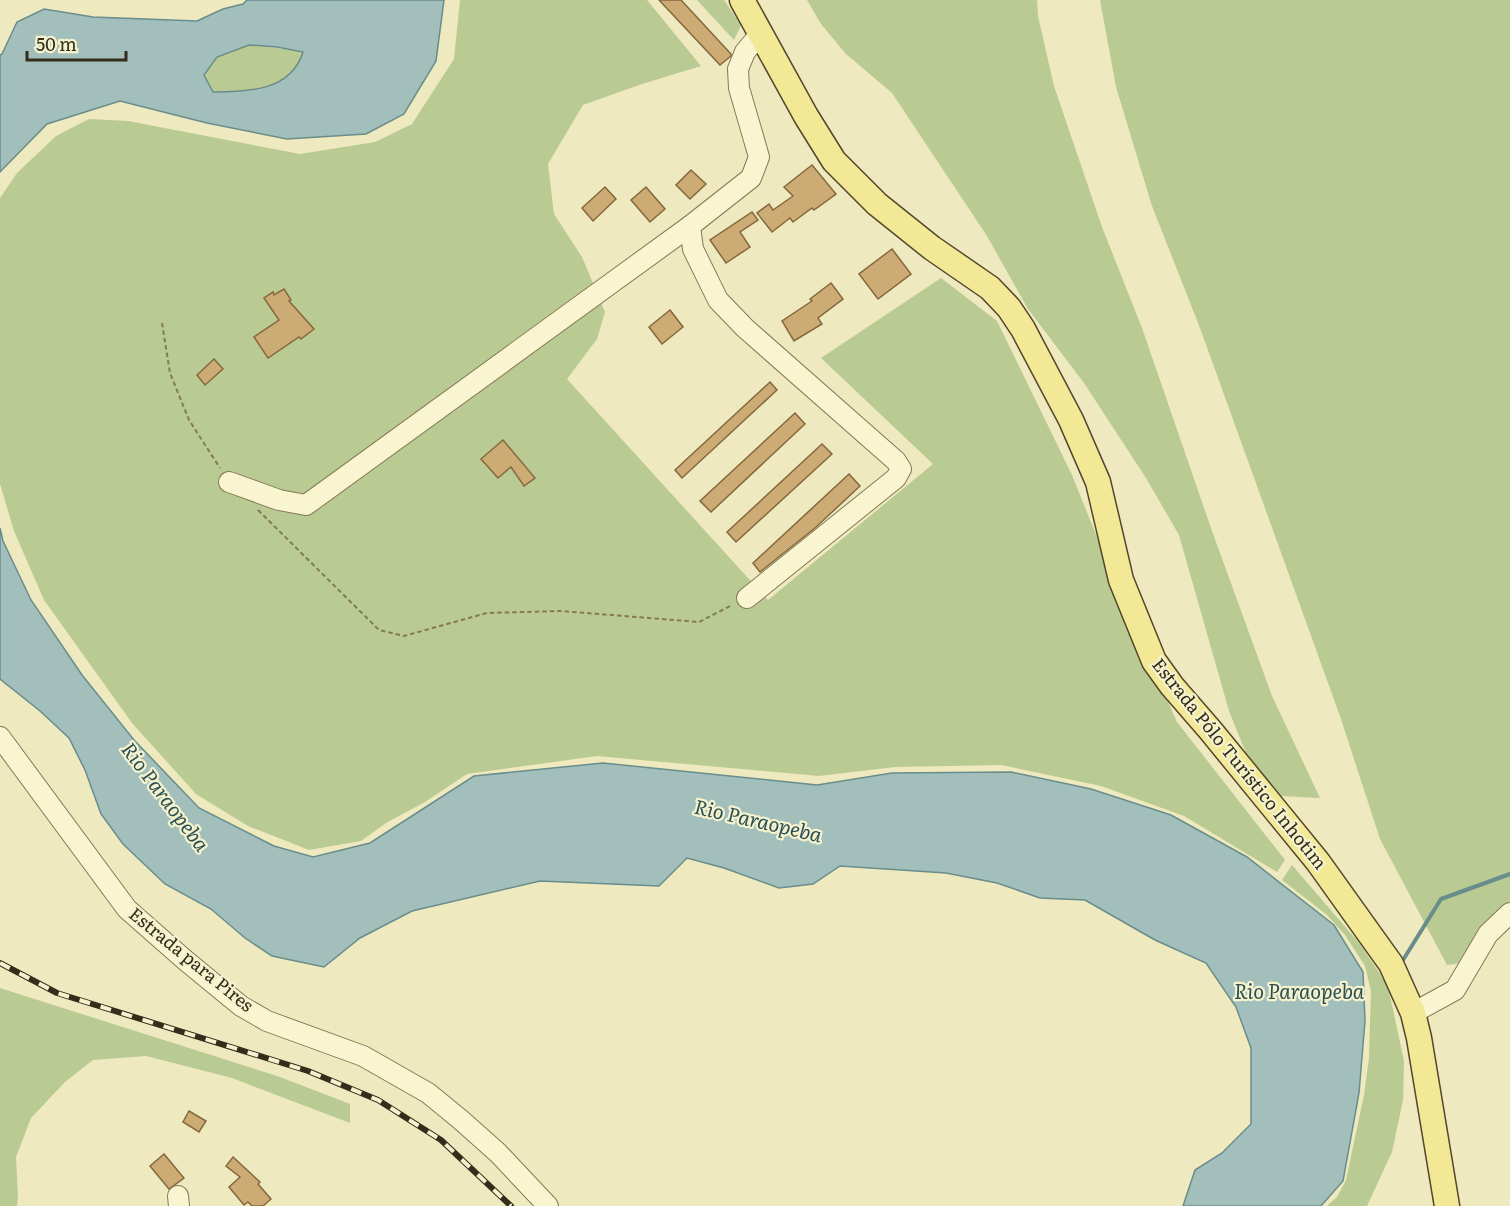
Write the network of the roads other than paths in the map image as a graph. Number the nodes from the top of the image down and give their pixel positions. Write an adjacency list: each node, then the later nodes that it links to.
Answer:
1 (742, 0): 2 (main road, Estrada Pólo Turístico Inhotim)
2 (760, 34): 3 (street); 8 (main road, Estrada Pólo Turístico Inhotim)
3 (690, 226): 4 (street); 5 (street)
4 (229, 482)
5 (747, 598)
6 (0, 737): 9 (street, Estrada para Pires)
7 (1510, 913): 8 (street)
8 (1413, 1013): 10 (main road, Estrada Pólo Turístico Inhotim)
9 (548, 1206)
10 (1447, 1206)

